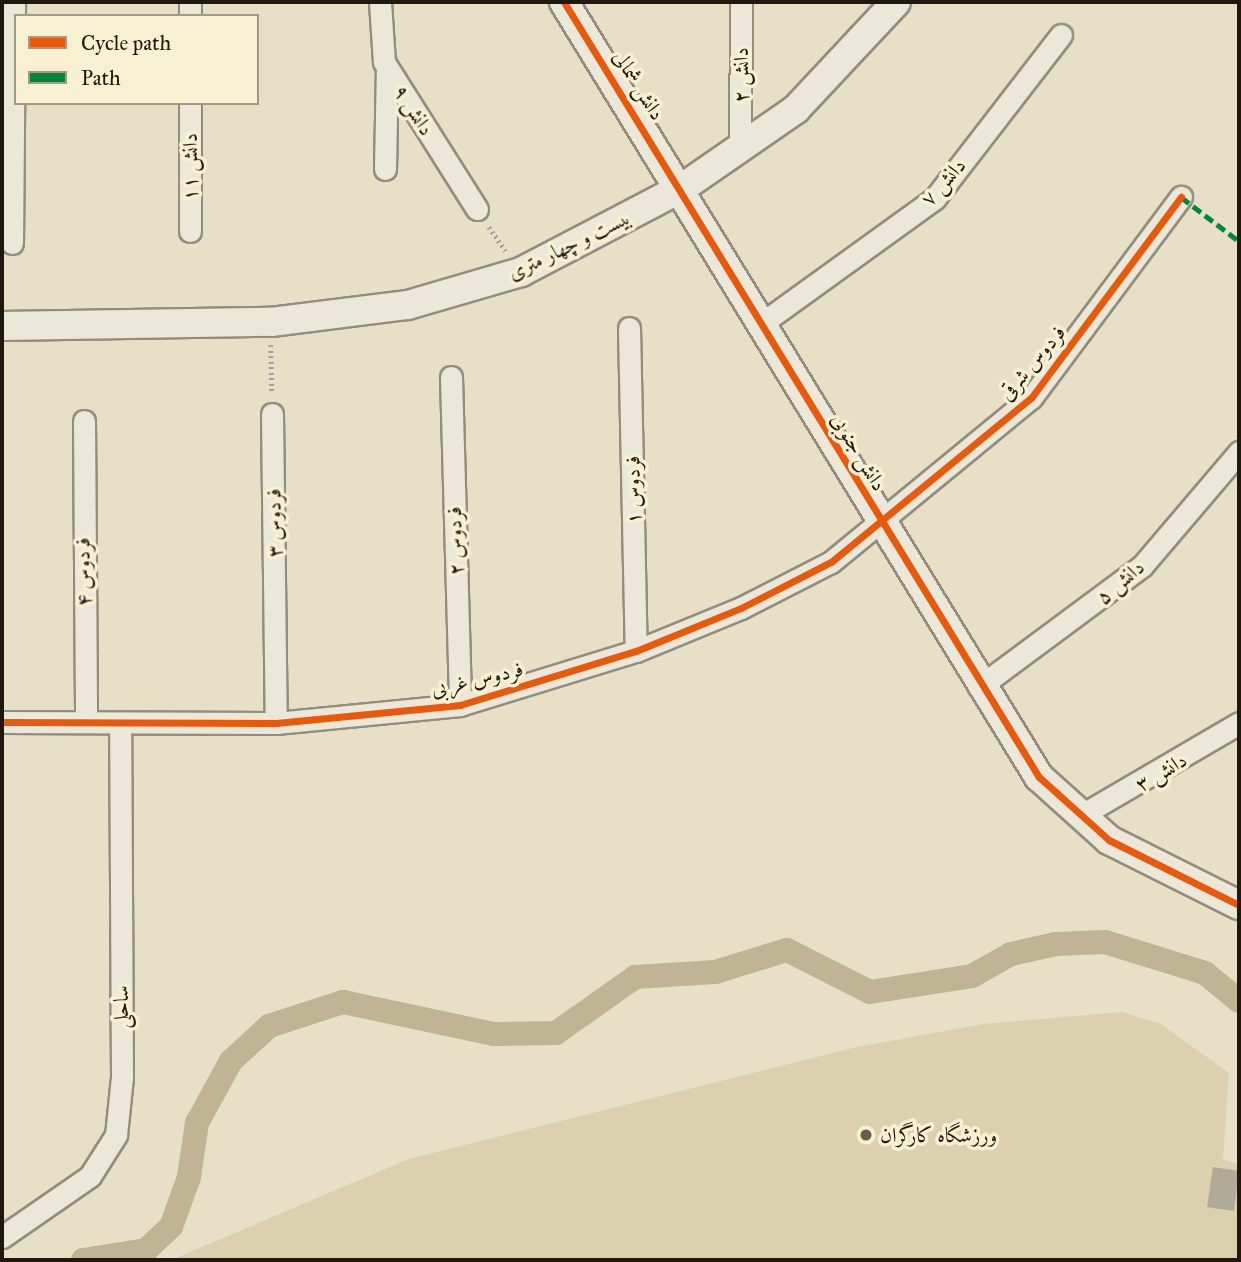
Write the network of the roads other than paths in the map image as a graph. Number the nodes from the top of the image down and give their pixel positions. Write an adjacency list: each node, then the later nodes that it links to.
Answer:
1 (14, 2): 15 (street)
2 (380, 2): 7 (street, دانش ۹)
3 (741, 2): 9 (street, دانش ۲)
4 (896, 2): 9 (street, بیست و چهار متری)
5 (569, 5): 11 (street, دانش شمالی)
6 (1061, 35): 16 (street, دانش ۷)
7 (387, 68): 10 (street); 13 (street, دانش ۹)
8 (190, 105): 14 (street, دانش ۱۱)
9 (740, 148): 11 (street, بیست و چهار متری)
10 (385, 169)
11 (682, 188): 16 (street, دانش جنوبی); 17 (street, بیست و چهار متری)
12 (1181, 197): 23 (street, فردوس شرقی)
13 (477, 209)
14 (190, 231)
15 (12, 243)
16 (762, 323): 23 (street, دانش جنوبی)
17 (2, 326)
18 (629, 328): 24 (street, فردوس ۱)
19 (451, 377): 26 (street, فردوس ۲)
20 (272, 414): 29 (street, فردوس ۳)
21 (84, 421): 28 (street, فردوس ۴)
22 (1239, 452): 25 (street, دانش ۵)
23 (881, 524): 24 (street, فردوس غربی); 25 (street, دانش جنوبی)
24 (636, 652): 26 (street, فردوس غربی)
25 (979, 687): 32 (street, دانش جنوبی)
26 (460, 705): 29 (street, فردوس غربی)
27 (2, 722): 28 (street, فردوس غربی)
28 (86, 722): 31 (street, فردوس غربی)
29 (276, 723): 31 (street, فردوس غربی)
30 (1239, 723): 32 (street, دانش ۳)
31 (120, 724): 34 (street, ساحلی)
32 (1080, 816): 33 (street, دانش جنوبی)
33 (1239, 905)
34 (2, 1237)

